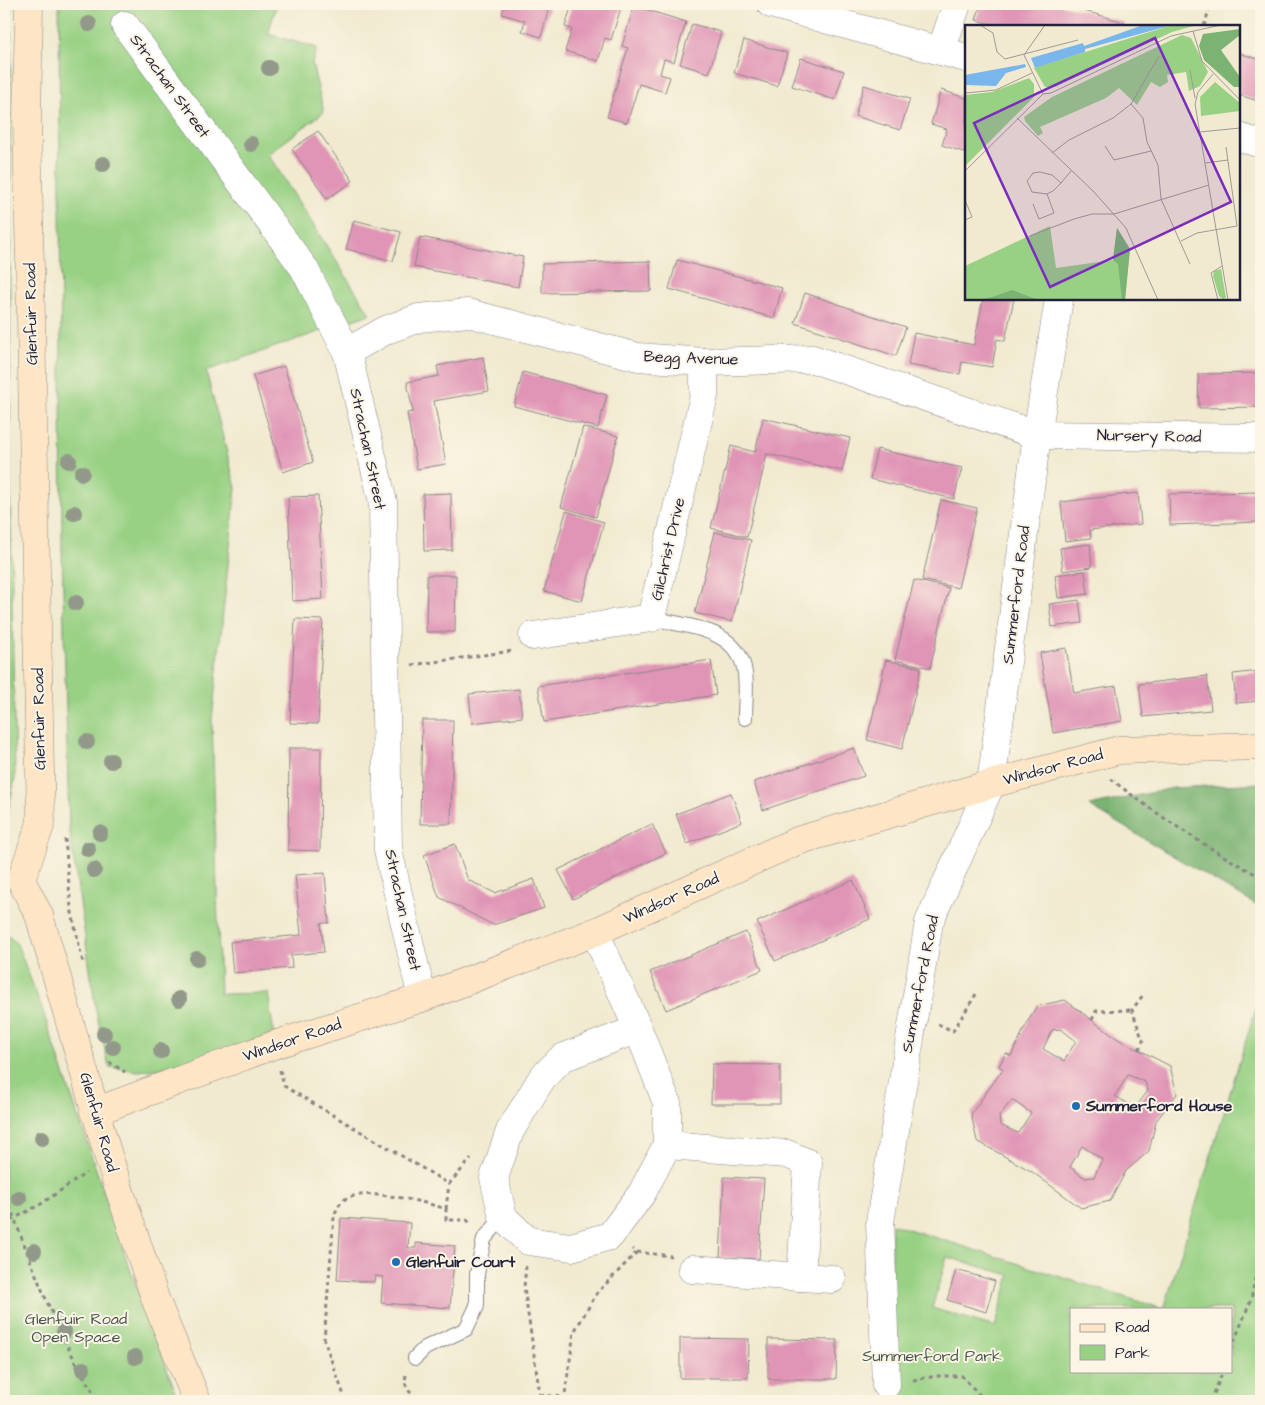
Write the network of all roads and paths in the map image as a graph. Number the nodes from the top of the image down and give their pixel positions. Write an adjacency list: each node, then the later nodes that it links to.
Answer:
1 (29, 4): 24 (main road, Glenfuir Road)
2 (771, 4): 7 (street)
3 (957, 4): 7 (street)
4 (1211, 4): 6 (path)
5 (125, 25): 11 (street, Strachan Street)
6 (1204, 25)
7 (954, 54)
8 (1240, 137): 9 (street)
9 (1261, 144)
10 (1059, 300): 13 (street, Summerford Road)
11 (347, 352): 12 (street, Begg Avenue); 17 (street, Strachan Street)
12 (704, 362): 13 (street, Begg Avenue); 15 (street, Gilchrist Drive)
13 (1037, 434): 14 (street, Nursery Road); 21 (street, Summerford Road)
14 (1261, 438)
15 (651, 618): 16 (street, Gilchrist Drive); 18 (lane)
16 (533, 636): 17 (path)
17 (385, 669): 29 (street, Strachan Street)
18 (745, 718)
19 (1261, 746): 20 (main road, Windsor Road)
20 (1085, 759): 21 (main road, Windsor Road); 23 (path)
21 (991, 784): 25 (main road, Windsor Road); 31 (street, Summerford Road)
22 (65, 836): 26 (path)
23 (1261, 877)
24 (12, 881): 38 (main road, Glenfuir Road)
25 (595, 932): 29 (main road, Windsor Road); 33 (street)
26 (83, 964)
27 (978, 991): 31 (path)
28 (1143, 995): 30 (path)
29 (422, 998): 34 (main road, Windsor Road)
30 (1132, 1010): 32 (path); 35 (path)
31 (914, 1015): 58 (street, Summerford Road)
32 (1092, 1020)
33 (638, 1029): 39 (street); 45 (street)
34 (274, 1045): 38 (main road, Windsor Road); 42 (path)
35 (1139, 1050)
36 (103, 1058): 37 (path)
37 (128, 1074)
38 (94, 1112): 40 (main road, Glenfuir Road)
39 (667, 1146): 48 (street); 53 (street)
40 (108, 1155): 46 (path); 62 (main road, Glenfuir Road)
41 (474, 1155): 42 (path)
42 (449, 1184): 44 (path)
43 (4, 1191): 46 (path)
44 (446, 1209): 49 (path); 63 (path)
45 (503, 1217): 49 (lane); 50 (street)
46 (15, 1220): 47 (path); 61 (path)
47 (4, 1224)
48 (610, 1236): 50 (street); 60 (path)
49 (484, 1239): 56 (lane)
50 (528, 1241): 59 (path)
51 (1261, 1246): 55 (path)
52 (692, 1269): 53 (street)
53 (801, 1276): 54 (street)
54 (832, 1279)
55 (1232, 1347)
56 (415, 1358): 64 (path)
57 (1222, 1372): 67 (path)
58 (886, 1385): 66 (path)
59 (540, 1395): 60 (path); 65 (path)
60 (564, 1399)
61 (99, 1401)
62 (197, 1401)
63 (346, 1401)
64 (422, 1401)
65 (537, 1401)
66 (985, 1401)
67 (1211, 1401)

